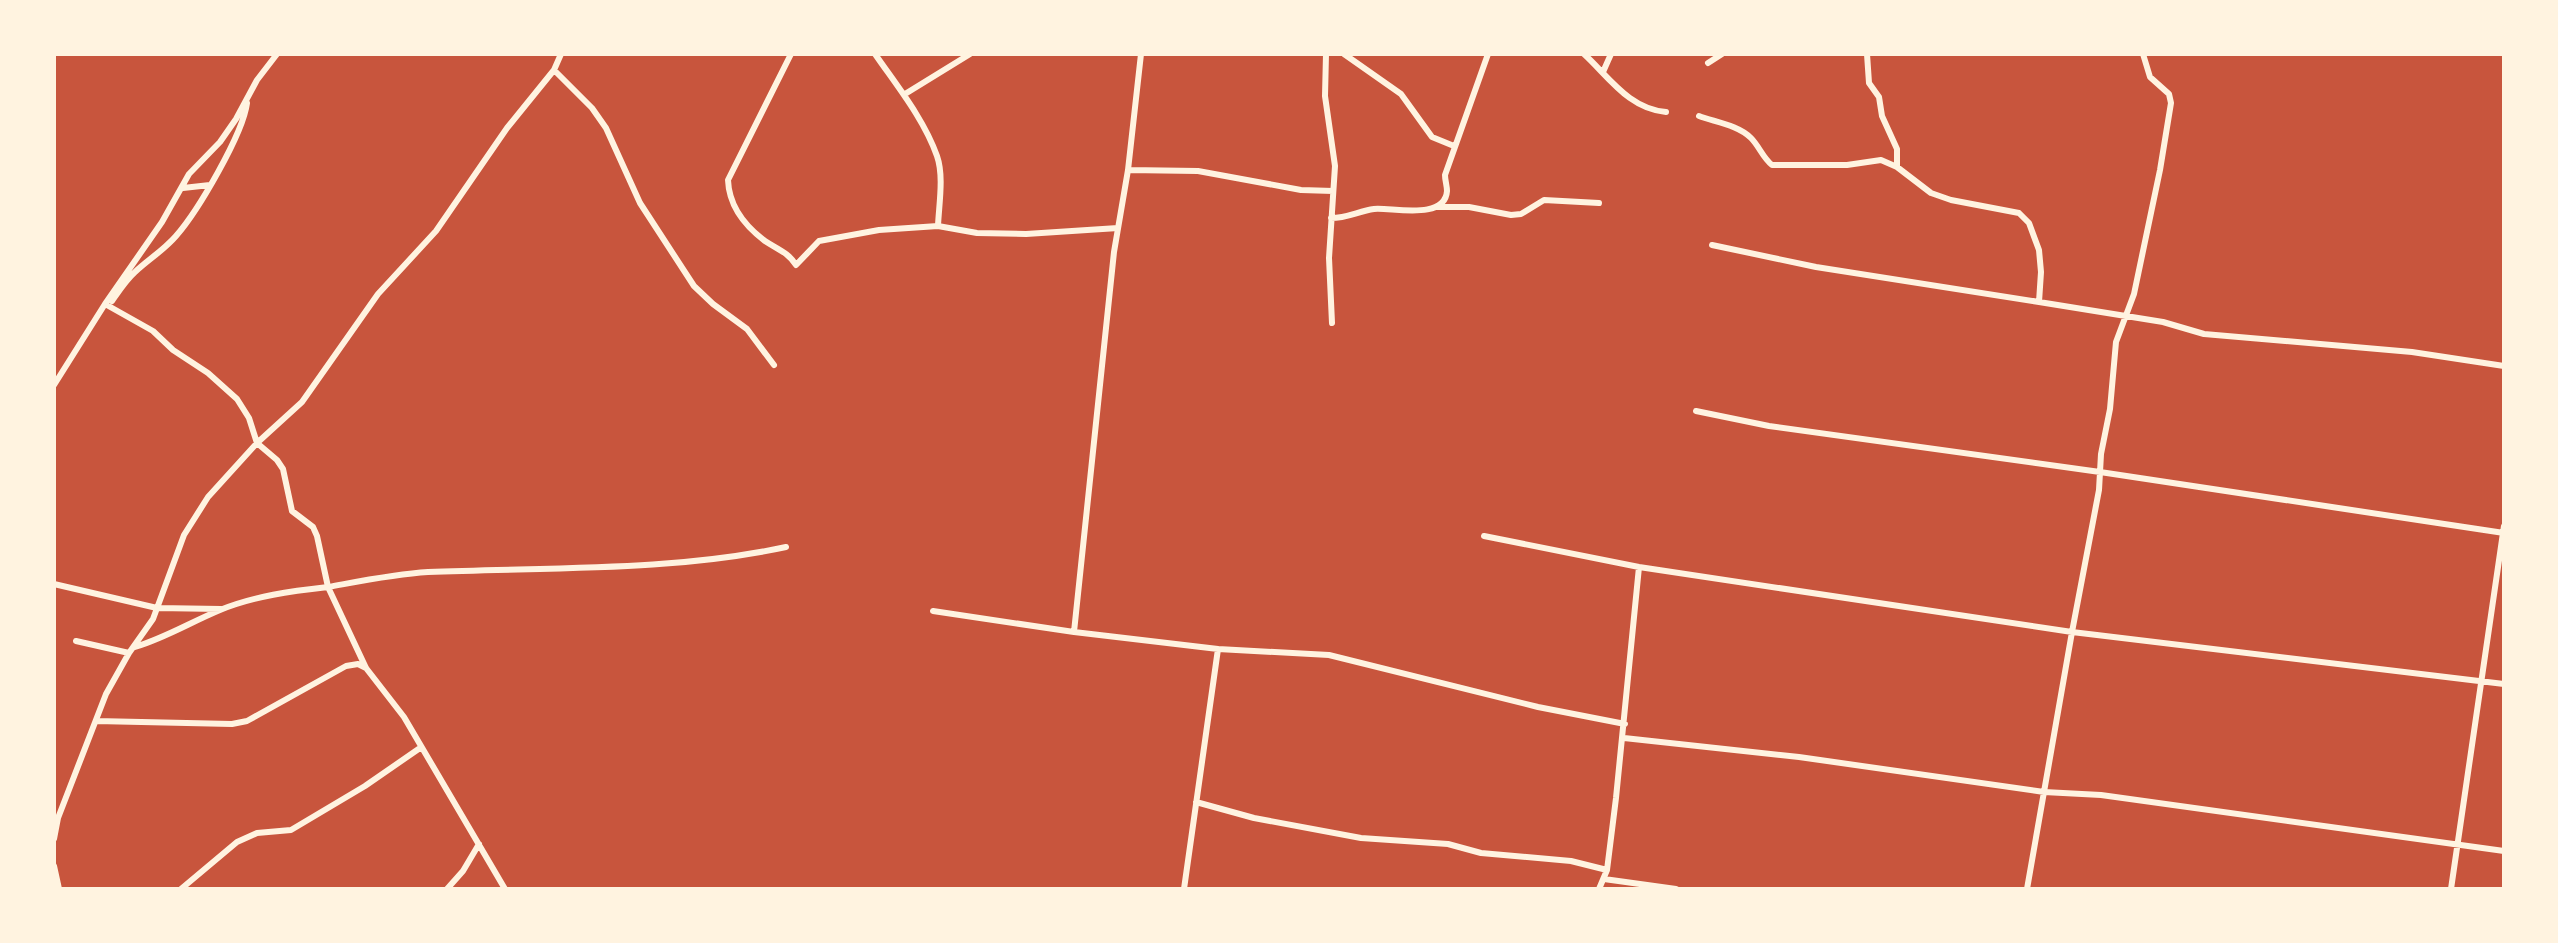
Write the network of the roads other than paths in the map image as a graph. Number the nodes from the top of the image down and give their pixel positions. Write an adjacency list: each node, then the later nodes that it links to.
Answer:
1 (277, 54): 19 (street)
2 (561, 54): 16 (street)
3 (791, 54): 31 (street)
4 (875, 54): 18 (street)
5 (970, 54): 18 (street)
6 (1141, 54): 24 (street)
7 (1326, 54): 27 (street)
8 (1344, 54): 22 (street)
9 (1488, 54): 22 (street)
10 (1584, 54): 17 (street)
11 (1611, 54): 17 (street)
12 (1722, 54): 15 (street)
13 (1867, 54): 23 (street)
14 (2143, 54): 36 (street)
15 (1708, 63)
16 (554, 70): 38 (street); 42 (street)
17 (1603, 72): 20 (street)
18 (905, 94): 31 (street)
19 (247, 99): 25 (street); 26 (street)
20 (1666, 112)
21 (1699, 116): 23 (street)
22 (1454, 145): 29 (street)
23 (1897, 167): 34 (street)
24 (1128, 170): 27 (street); 32 (street)
25 (209, 185): 26 (street); 35 (street)
26 (183, 188): 35 (street)
27 (1333, 191): 30 (street)
28 (1599, 203): 29 (street)
29 (1434, 208): 30 (street)
30 (1331, 218): 37 (street)
31 (938, 226): 32 (street)
32 (1118, 228): 53 (street)
33 (1712, 245): 34 (street)
34 (2039, 302): 36 (street)
35 (107, 305): 40 (street); 42 (street)
36 (2124, 315): 39 (street); 43 (street)
37 (1332, 323)
38 (774, 365)
39 (2504, 366)
40 (54, 385)
41 (1696, 411): 43 (street)
42 (257, 443): 49 (street); 50 (street)
43 (2100, 472): 44 (street); 54 (street)
44 (2503, 531): 60 (street)
45 (1484, 536): 47 (street)
46 (786, 547): 49 (street)
47 (1639, 567): 54 (street); 63 (street)
48 (54, 584): 50 (street)
49 (328, 587): 51 (street); 59 (street)
50 (157, 608): 51 (street); 56 (street)
51 (222, 609): 56 (street)
52 (933, 611): 53 (street)
53 (1074, 632): 57 (street)
54 (2072, 632): 60 (street); 66 (street)
55 (76, 641): 58 (street)
56 (135, 647): 58 (street)
57 (1218, 649): 63 (street); 67 (street)
58 (129, 653): 62 (street)
59 (366, 668): 62 (street); 65 (street)
60 (2481, 681): 61 (street); 70 (street)
61 (2504, 684)
62 (96, 721): 68 (street)
63 (1625, 724): 64 (street)
64 (1624, 738): 66 (street); 73 (street)
65 (420, 748): 69 (street); 76 (street)
66 (2044, 792): 70 (street); 82 (street)
67 (1196, 802): 73 (street); 79 (street)
68 (54, 839)
69 (479, 844): 77 (street); 78 (street)
70 (2456, 845): 71 (street); 83 (street)
71 (2504, 851)
72 (54, 866): 75 (street)
73 (1606, 870): 74 (street)
74 (1604, 879): 80 (street); 81 (street)
75 (59, 889)
76 (181, 889)
77 (447, 889)
78 (505, 889)
79 (1184, 889)
80 (1599, 889)
81 (1676, 889)
82 (2027, 889)
83 (2451, 889)

